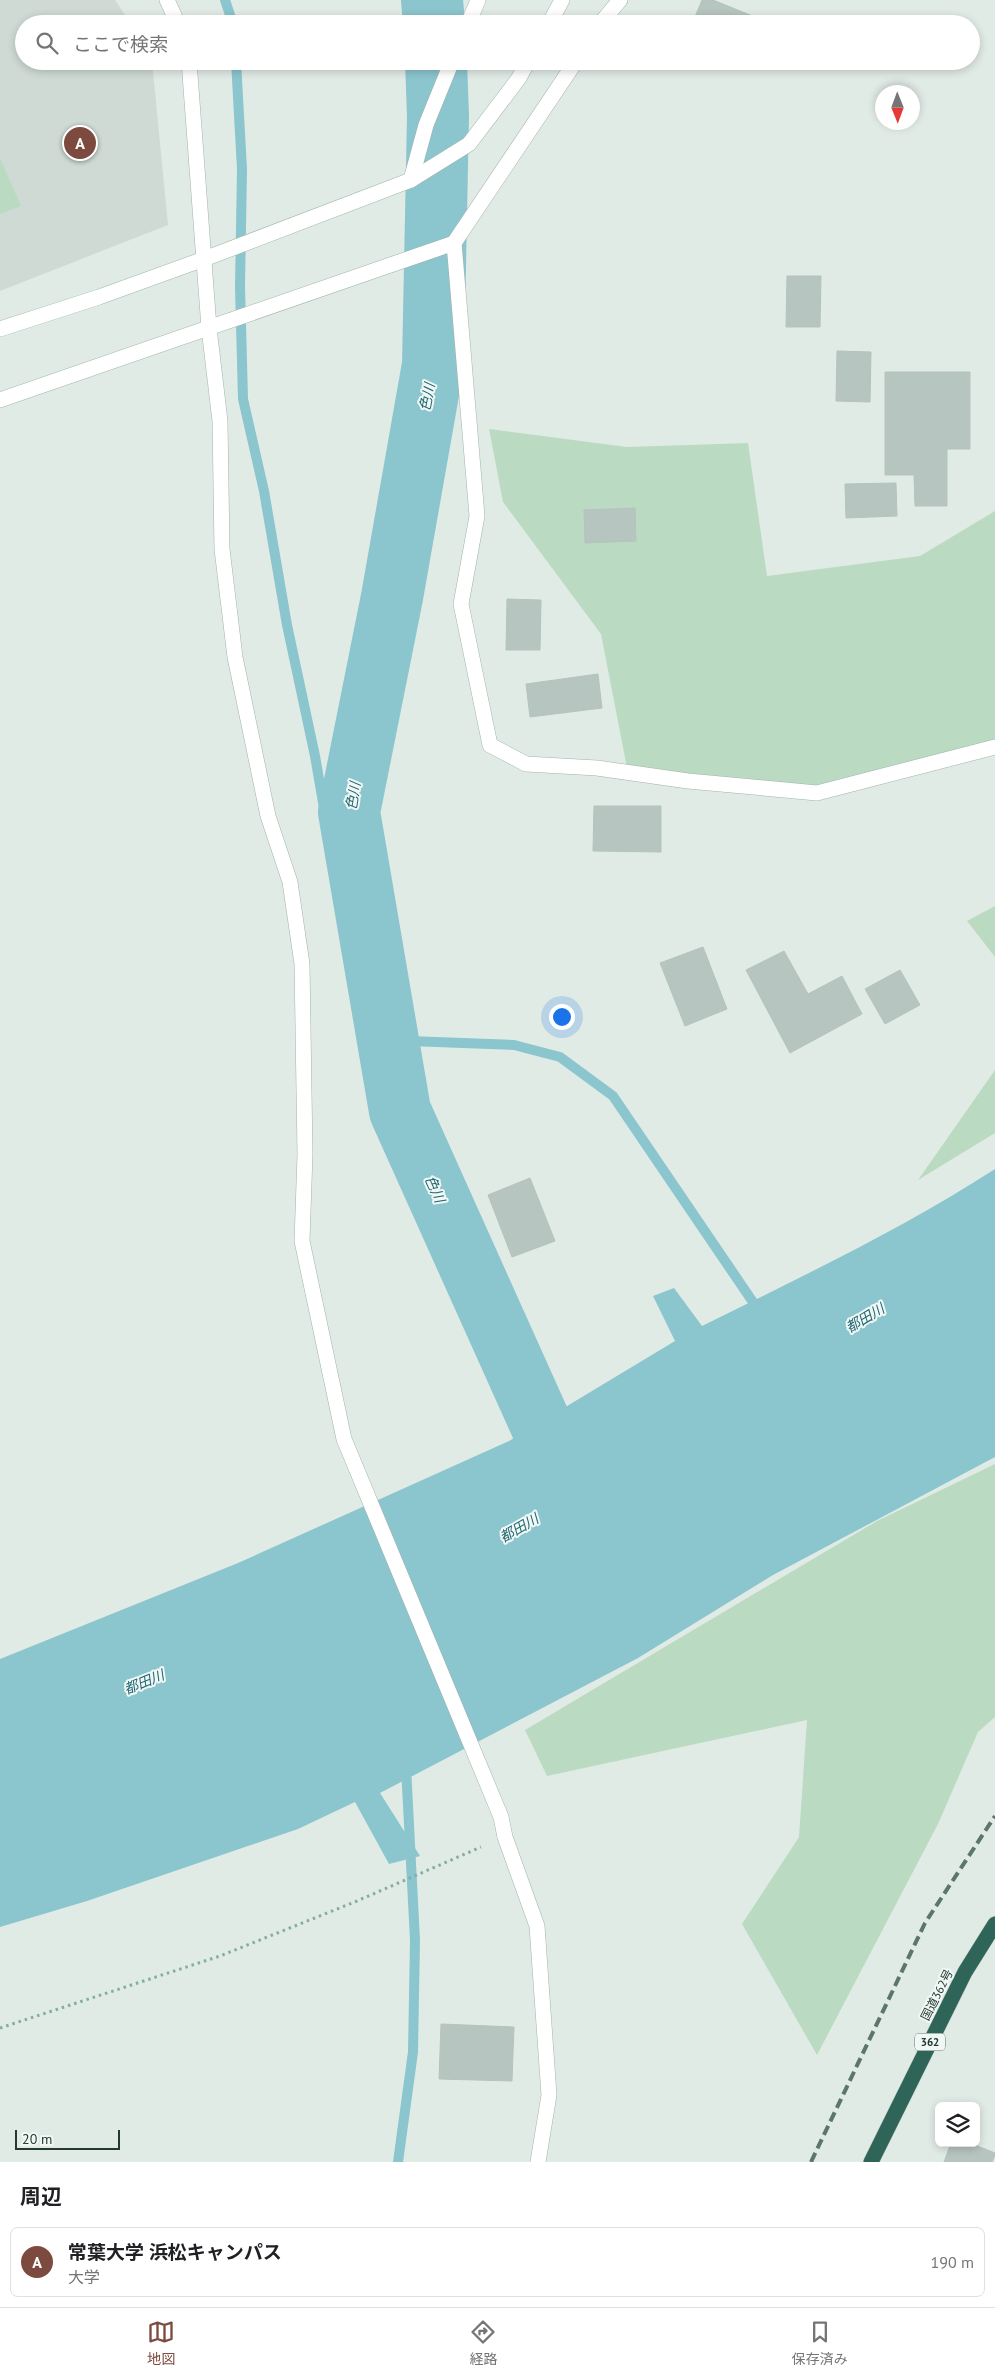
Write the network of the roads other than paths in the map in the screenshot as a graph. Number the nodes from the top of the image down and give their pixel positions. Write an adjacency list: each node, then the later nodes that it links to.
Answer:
1 (167, 0): 5 (street)
2 (478, 0): 6 (street)
3 (562, 0): 7 (street)
4 (620, 0): 8 (street)
5 (174, 15)
6 (472, 15)
7 (554, 15)
8 (608, 15)
9 (190, 70): 15 (street)
10 (448, 70): 13 (street)
11 (523, 70): 13 (street)
12 (570, 70): 14 (street)
13 (412, 180): 15 (street)
14 (454, 243): 16 (street); 19 (street)
15 (204, 259): 16 (street); 17 (street)
16 (209, 328): 18 (street); 21 (street)
17 (0, 329)
18 (0, 400)
19 (995, 747)
20 (995, 1924): 22 (highway, 国道362号 / 362)
21 (538, 2162)
22 (871, 2162)

